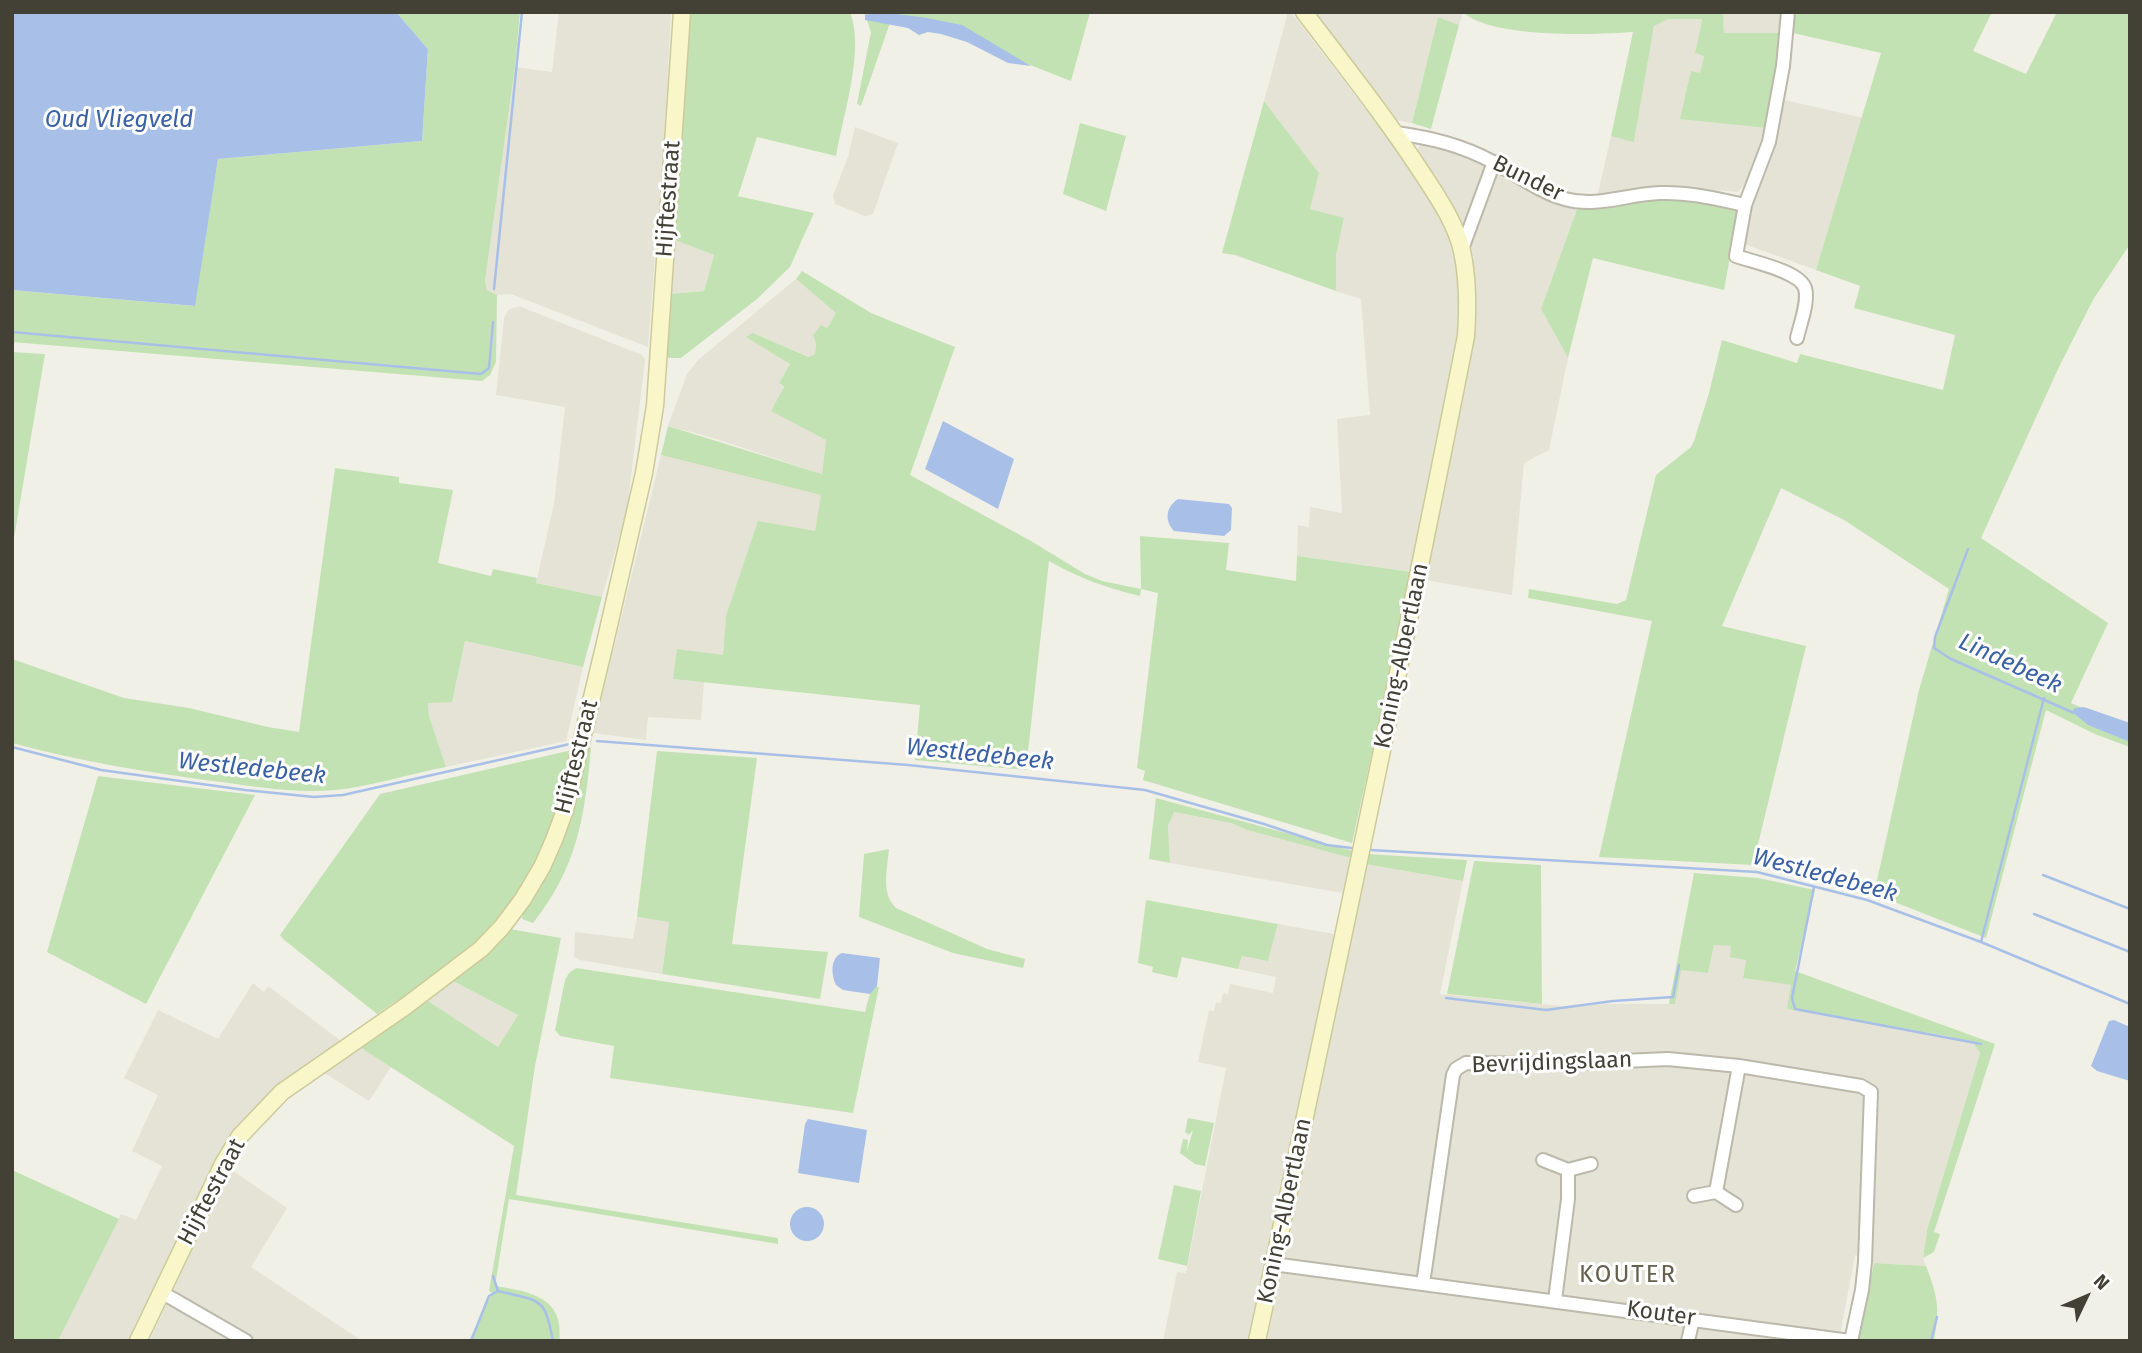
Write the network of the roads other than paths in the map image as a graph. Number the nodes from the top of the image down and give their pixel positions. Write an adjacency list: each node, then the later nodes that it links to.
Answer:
1 (682, 12): 18 (street, Hijftestraat)
2 (1304, 12): 4 (street, Koning-Albertlaan)
3 (1788, 12): 6 (street)
4 (1396, 132): 5 (street, Bunder); 7 (street, Koning-Albertlaan)
5 (1494, 162): 6 (street, Bunder); 7 (street)
6 (1745, 205): 8 (street)
7 (1462, 249): 16 (street, Koning-Albertlaan)
8 (1797, 338)
9 (1740, 1066): 13 (street); 17 (street, Bevrijdingslaan); 25 (street, Bevrijdingslaan)
10 (1543, 1160): 12 (street)
11 (1591, 1164): 12 (street)
12 (1568, 1170): 19 (street)
13 (1716, 1192): 14 (street); 15 (street)
14 (1694, 1196)
15 (1736, 1205)
16 (1273, 1264): 17 (street, Kouter); 23 (street, Koning-Albertlaan)
17 (1423, 1284): 19 (street, Kouter)
18 (161, 1293): 21 (street, Hijftestraat); 22 (street)
19 (1555, 1300): 20 (street, Kouter)
20 (1693, 1319): 24 (street); 25 (street, Kouter)
21 (138, 1341)
22 (246, 1341)
23 (1257, 1341)
24 (1688, 1341)
25 (1851, 1341)

